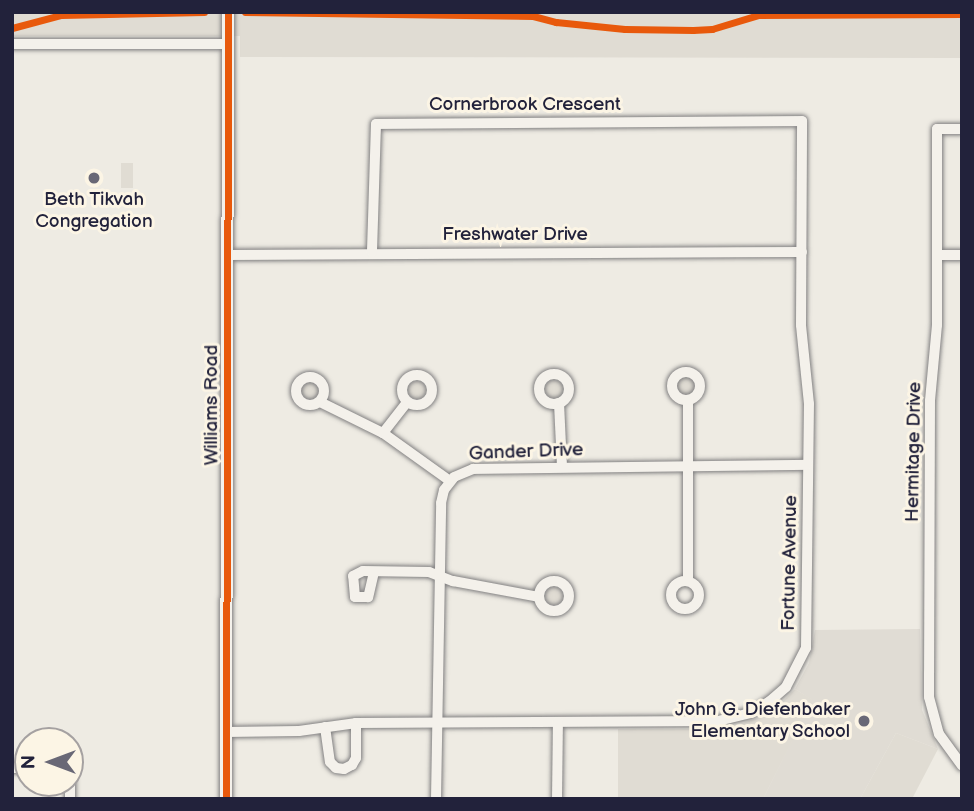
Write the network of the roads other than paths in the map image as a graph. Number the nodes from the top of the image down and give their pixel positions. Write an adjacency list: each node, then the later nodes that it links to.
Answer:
1 (228, 12): 3 (street, Williams Road)
2 (12, 44): 3 (street)
3 (228, 44): 8 (street, Williams Road)
4 (802, 121): 6 (street, Cornerbrook Crescent); 7 (street, Fortune Avenue)
5 (962, 129): 9 (street, Hermitage Drive)
6 (372, 252): 7 (street, Freshwater Drive); 8 (street, Freshwater Drive)
7 (802, 252): 16 (street, Fortune Avenue)
8 (228, 255): 28 (street, Williams Road)
9 (938, 255): 10 (street); 29 (street, Hermitage Drive)
10 (962, 255)
11 (688, 400): 18 (street)
12 (407, 401): 15 (street)
13 (320, 402): 15 (street)
14 (559, 403): 17 (street)
15 (383, 433): 19 (street)
16 (808, 465): 18 (street, Gander Drive); 24 (street, Fortune Avenue)
17 (562, 467): 18 (street, Gander Drive); 19 (street, Gander Drive)
18 (689, 467): 22 (street)
19 (450, 481): 21 (street, Gander Drive)
20 (374, 572): 21 (street)
21 (442, 576): 23 (street); 26 (street, Gander Drive)
22 (688, 581)
23 (539, 597)
24 (558, 722): 26 (street, Fortune Avenue); 32 (street)
25 (356, 723): 26 (street, Fortune Avenue); 27 (street, Fortune Avenue); 27 (street)
26 (436, 723): 31 (street, Gander Drive)
27 (325, 727): 28 (street, Fortune Avenue)
28 (226, 732): 30 (street, Williams Road)
29 (962, 766)
30 (226, 799)
31 (436, 799)
32 (557, 799)

